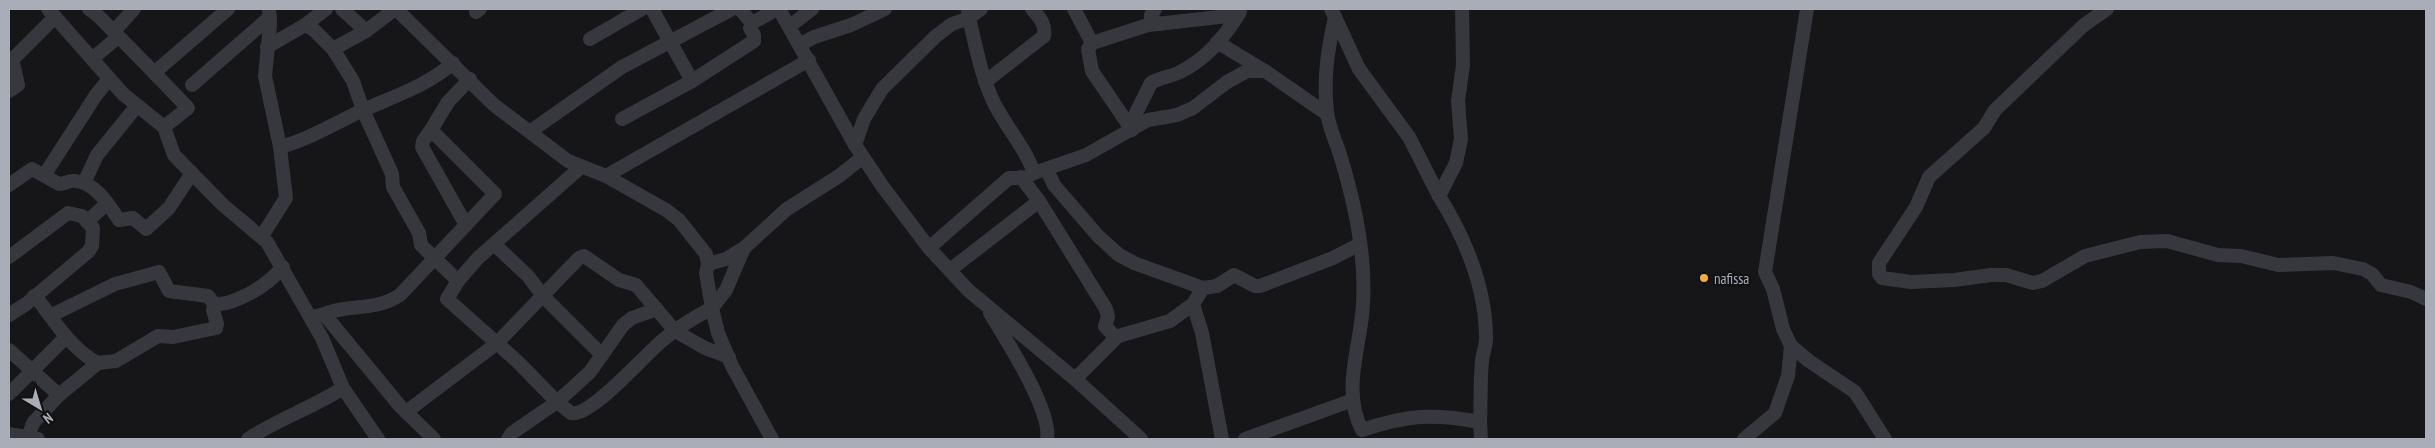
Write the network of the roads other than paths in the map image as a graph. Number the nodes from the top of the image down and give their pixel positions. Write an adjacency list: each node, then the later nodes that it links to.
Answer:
1 (91, 9): 31 (street)
2 (134, 9): 31 (street)
3 (228, 9): 44 (street)
4 (326, 9): 28 (street)
5 (342, 9): 30 (street)
6 (395, 9): 30 (street); 42 (street)
7 (642, 9): 32 (street)
8 (652, 9): 34 (street)
9 (732, 9): 34 (street)
10 (740, 9): 26 (street)
11 (778, 9): 26 (street); 29 (street)
12 (812, 9): 29 (street)
13 (885, 9): 36 (street)
14 (981, 9): 25 (street)
15 (1032, 9): 48 (street)
16 (1074, 9): 35 (street)
17 (1156, 9): 27 (street)
18 (1462, 9): 69 (street)
19 (1807, 9): 102 (street)
20 (2106, 9): 88 (street)
21 (1239, 12): 27 (street); 33 (street)
22 (51, 13): 39 (street); 41 (street)
23 (269, 13): 37 (street); 49 (street)
24 (1333, 13): 53 (street); 69 (street)
25 (968, 14): 48 (street); 59 (street)
26 (752, 23): 47 (street)
27 (1160, 24): 35 (street)
28 (305, 25): 37 (street); 38 (street)
29 (790, 26): 36 (street)
30 (366, 32): 38 (street)
31 (116, 34): 39 (street); 44 (street)
32 (590, 39)
33 (1217, 42): 43 (street); 56 (street)
34 (670, 43): 47 (street); 58 (street)
35 (1092, 43): 56 (street)
36 (801, 44): 40 (street)
37 (268, 47): 60 (street)
38 (333, 49): 52 (street)
39 (92, 60): 45 (street)
40 (809, 60): 59 (street); 66 (street)
41 (11, 61): 50 (street)
42 (453, 63): 46 (street); 52 (street)
43 (1265, 71): 53 (street); 56 (street)
44 (155, 72): 55 (street)
45 (109, 79): 51 (street); 65 (street)
46 (470, 79): 57 (street); 58 (street)
47 (692, 81): 54 (street)
48 (985, 82): 64 (street)
49 (192, 85)
50 (9, 91)
51 (136, 106): 55 (street); 67 (street)
52 (363, 110): 60 (street); 80 (street)
53 (1327, 114): 75 (street)
54 (622, 119)
55 (164, 127): 63 (street)
56 (1130, 128): 64 (street)
57 (431, 130): 73 (street); 73 (street)
58 (531, 131): 62 (street)
59 (855, 145): 61 (street)
60 (280, 148): 74 (street)
61 (863, 158): 77 (street); 78 (street)
62 (581, 167): 66 (street); 76 (street)
63 (192, 173): 71 (street); 74 (street)
64 (1034, 173): 70 (street); 78 (street); 85 (street)
65 (45, 174): 67 (street); 68 (street)
66 (606, 176): 81 (street)
67 (84, 183): 71 (street)
68 (9, 185)
69 (1439, 196): 115 (street)
70 (1039, 201): 83 (street); 100 (street)
71 (107, 203): 72 (street)
72 (87, 222): 79 (street); 86 (street)
73 (466, 225): 80 (street)
74 (262, 236): 82 (street)
75 (1360, 244): 85 (street); 112 (street)
76 (494, 245): 84 (street); 87 (street)
77 (744, 248): 81 (street); 92 (street)
78 (929, 248): 83 (street)
79 (9, 257)
80 (433, 258): 84 (street); 94 (street)
81 (708, 264): 92 (street)
82 (283, 267): 91 (street); 97 (street)
83 (950, 270): 89 (street)
84 (458, 281): 101 (street)
85 (1203, 288): 90 (street)
86 (34, 296): 95 (street); 96 (street)
87 (544, 297): 93 (street); 101 (street); 104 (street)
88 (2426, 300)
89 (985, 303): 108 (street); 124 (street)
90 (1193, 304): 100 (street); 126 (street)
91 (215, 305): 96 (street); 106 (street)
92 (712, 308): 98 (street); 105 (street)
93 (657, 309): 98 (street); 104 (street)
94 (324, 314): 97 (street); 114 (street)
95 (9, 315)
96 (50, 316): 99 (street)
97 (309, 318): 109 (street)
98 (675, 331): 105 (street); 113 (street)
99 (66, 337): 106 (street); 107 (street)
100 (1117, 337): 108 (street)
101 (496, 344): 113 (street); 114 (street)
102 (1791, 346): 129 (street); 130 (street)
103 (9, 350): 107 (street)
104 (602, 356): 113 (street)
105 (729, 357): 123 (street)
106 (98, 364): 111 (street)
107 (32, 371): 110 (street); 111 (street)
108 (1075, 379): 125 (street)
109 (343, 388): 119 (street); 120 (street)
110 (9, 394)
111 (59, 395): 118 (street)
112 (1352, 400): 117 (street); 127 (street)
113 (557, 402): 122 (street)
114 (406, 412): 121 (street)
115 (1480, 422): 117 (street); 128 (street)
116 (9, 434): 118 (street)
117 (1358, 435)
118 (33, 438)
119 (248, 439)
120 (378, 439)
121 (434, 439)
122 (508, 439)
123 (772, 439)
124 (1047, 439)
125 (1141, 439)
126 (1222, 439)
127 (1245, 439)
128 (1481, 439)
129 (1744, 439)
130 (1885, 439)

